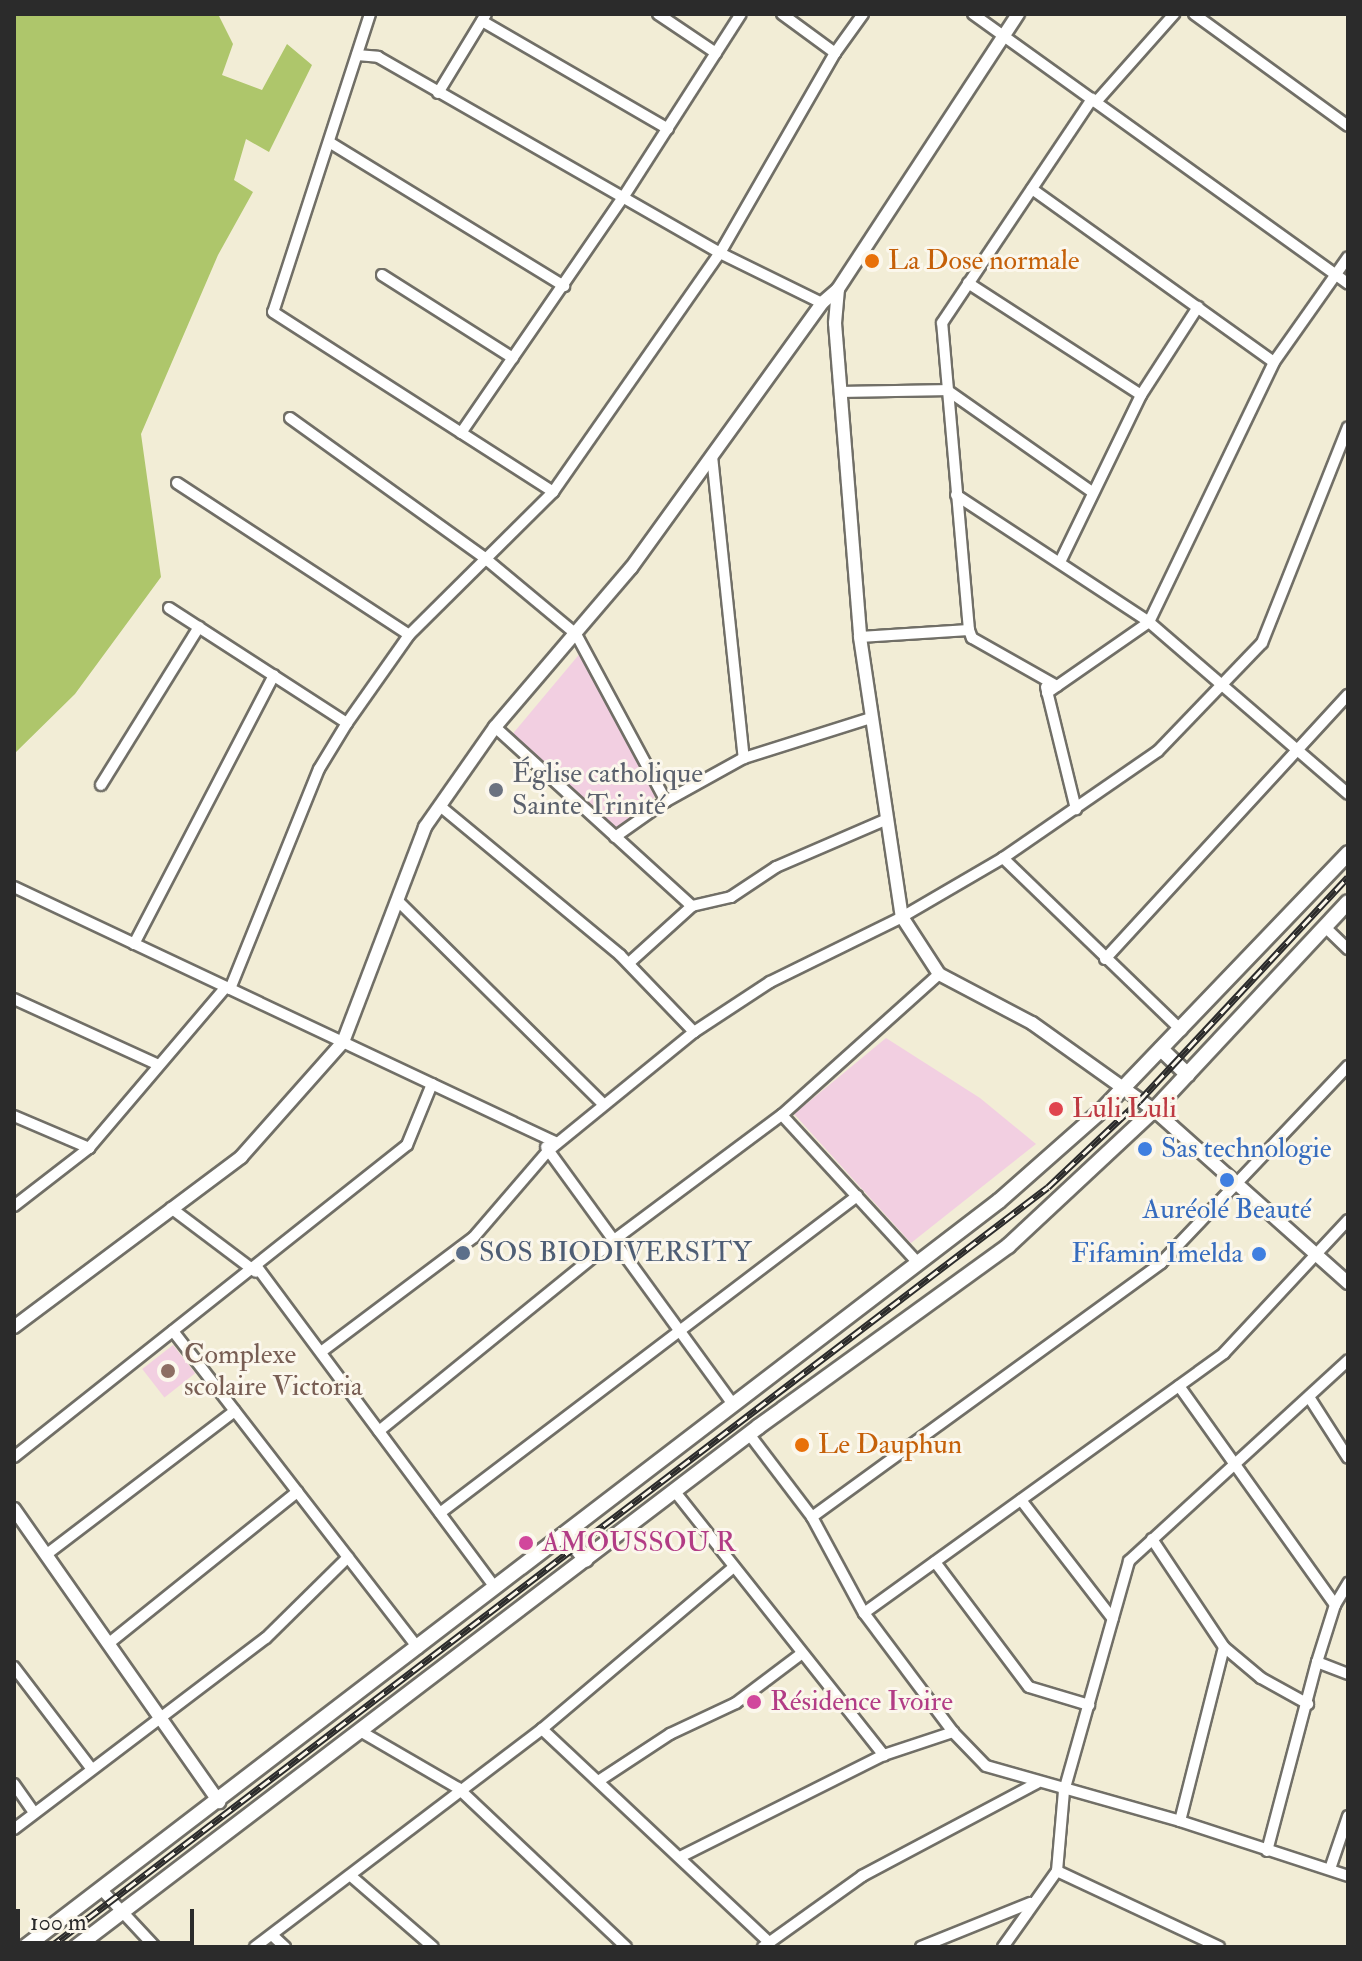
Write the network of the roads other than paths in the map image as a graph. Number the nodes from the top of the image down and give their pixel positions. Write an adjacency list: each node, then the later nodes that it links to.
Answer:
1 (370, 14): 14 (street)
2 (658, 14): 12 (street)
3 (741, 14): 12 (street)
4 (782, 14): 13 (street)
5 (863, 14): 13 (street)
6 (973, 14): 11 (street)
7 (1018, 14): 11 (street)
8 (1174, 14): 16 (street)
9 (1194, 14): 17 (street)
10 (484, 18): 15 (street); 18 (street)
11 (1002, 34): 16 (street); 29 (street)
12 (716, 53): 18 (street)
13 (835, 53): 22 (street)
14 (357, 55): 15 (street); 19 (street)
15 (438, 93): 21 (street)
16 (1094, 101): 20 (street); 24 (street)
17 (1348, 126)
18 (668, 129): 21 (street)
19 (329, 142): 28 (street); 39 (street)
20 (1032, 189): 26 (street); 31 (street)
21 (624, 196): 22 (street); 28 (street)
22 (720, 253): 30 (street); 42 (street)
23 (1348, 257): 24 (street)
24 (1333, 273): 27 (street); 33 (street)
25 (382, 275): 32 (street)
26 (968, 283): 34 (street); 36 (street)
27 (1348, 283)
28 (564, 286): 32 (street)
29 (838, 289): 30 (street); 35 (street)
30 (822, 303): 40 (street)
31 (1198, 307): 33 (street); 36 (street)
32 (513, 358): 39 (street)
33 (1274, 362): 48 (street)
34 (947, 390): 35 (street); 43 (street); 44 (street)
35 (844, 392): 53 (street)
36 (1141, 395): 43 (street)
37 (290, 418): 45 (street)
38 (1347, 430): 55 (street)
39 (461, 433): 42 (street)
40 (712, 456): 51 (street); 62 (street)
41 (177, 483): 52 (street)
42 (553, 492): 45 (street)
43 (1092, 492): 46 (street)
44 (956, 495): 46 (street); 50 (street)
45 (486, 559): 51 (street); 52 (street)
46 (1060, 562): 48 (street)
47 (169, 608): 49 (street)
48 (1149, 622): 55 (street); 56 (street)
49 (199, 627): 54 (street); 63 (street)
50 (969, 630): 53 (street); 56 (street)
51 (576, 634): 60 (street); 65 (street)
52 (409, 635): 59 (street)
53 (860, 637): 58 (street)
54 (274, 675): 59 (street); 78 (street)
55 (1221, 686): 61 (street); 67 (street)
56 (1052, 689): 67 (street)
57 (1348, 695): 61 (street)
58 (871, 718): 62 (street); 68 (street)
59 (347, 723): 83 (street)
60 (495, 727): 66 (street); 69 (street)
61 (1297, 750): 64 (street); 80 (street)
62 (744, 758): 65 (street)
63 (101, 785)
64 (1348, 794)
65 (666, 801): 69 (street)
66 (440, 806): 73 (street); 81 (street)
67 (1076, 809): 71 (street)
68 (885, 820): 75 (street); 76 (street)
69 (615, 837): 75 (street)
70 (1348, 853): 85 (main road)
71 (1003, 858): 76 (street); 80 (street)
72 (14, 887): 78 (street)
73 (398, 901): 87 (street); 94 (street)
74 (1348, 902): 77 (main road)
75 (692, 906): 81 (street)
76 (902, 917): 82 (street); 86 (street)
77 (1325, 927): 79 (street); 91 (main road)
78 (134, 944): 83 (street)
79 (1348, 949)
80 (1105, 959): 85 (street)
81 (629, 963): 86 (street)
82 (939, 974): 93 (street); 96 (street)
83 (228, 988): 87 (street); 89 (street)
84 (14, 999): 89 (street)
85 (1181, 1030): 88 (main road)
86 (694, 1032): 94 (street)
87 (343, 1042): 92 (street); 103 (street)
88 (1161, 1049): 91 (main road); 93 (main road)
89 (159, 1065): 99 (street)
90 (1348, 1066): 100 (street)
91 (1188, 1075): 95 (main road)
92 (432, 1084): 98 (street); 108 (street)
93 (1122, 1089): 95 (street); 107 (main road)
94 (602, 1103): 98 (street)
95 (1154, 1110): 100 (street); 120 (main road)
96 (782, 1115): 101 (street); 105 (street)
97 (14, 1116): 99 (street)
98 (553, 1147): 105 (street); 113 (street)
99 (89, 1148): 102 (street)
100 (1239, 1181): 106 (street); 129 (street)
101 (857, 1196): 107 (street); 112 (street)
102 (14, 1206)
103 (171, 1208): 108 (street); 110 (street)
104 (1348, 1220): 106 (street)
105 (614, 1240): 112 (street); 119 (street)
106 (1317, 1253): 109 (street); 115 (street)
107 (919, 1264): 117 (main road)
108 (255, 1268): 111 (street); 113 (street)
109 (1348, 1283)
110 (14, 1327)
111 (173, 1331): 118 (street); 121 (street)
112 (680, 1331): 117 (street); 128 (street)
113 (321, 1352): 119 (street)
114 (1348, 1360): 116 (street)
115 (1179, 1386): 123 (street); 126 (street)
116 (1309, 1397): 122 (street); 123 (street)
117 (733, 1404): 130 (main road)
118 (235, 1411): 124 (street); 132 (street)
119 (379, 1431): 128 (street)
120 (749, 1434): 125 (main road); 129 (street)
121 (14, 1457)
122 (1348, 1458)
123 (1235, 1464): 131 (street); 139 (street)
124 (297, 1492): 133 (street); 142 (street)
125 (676, 1493): 134 (main road); 136 (street)
126 (1021, 1500): 135 (street); 141 (street)
127 (14, 1509): 132 (street)
128 (440, 1513): 138 (street)
129 (812, 1517): 140 (street)
130 (565, 1534): 134 (main road); 138 (main road)
131 (1152, 1539): 141 (street); 143 (street)
132 (47, 1554): 142 (street)
133 (348, 1557): 144 (street); 151 (street)
134 (586, 1560): 153 (main road)
135 (935, 1562): 140 (street); 150 (street)
136 (734, 1567): 145 (street); 152 (street)
137 (1348, 1583): 139 (street)
138 (495, 1588): 144 (main road)
139 (1335, 1605): 146 (street)
140 (864, 1613): 154 (street)
141 (1113, 1619): 150 (street)
142 (108, 1644): 151 (street)
143 (1224, 1647): 149 (street); 167 (street)
144 (418, 1648): 161 (main road)
145 (801, 1654): 155 (street); 157 (street)
146 (1317, 1662): 148 (street); 149 (street)
147 (14, 1667): 156 (street)
148 (1348, 1674)
149 (1308, 1704): 169 (street)
150 (1089, 1705): 162 (street)
151 (162, 1715): 156 (street); 163 (street)
152 (542, 1729): 157 (street); 160 (street)
153 (360, 1731): 160 (street); 164 (main road)
154 (953, 1732): 155 (street); 158 (street)
155 (884, 1755): 170 (street)
156 (91, 1768): 165 (street)
157 (600, 1780): 170 (street)
158 (1037, 1783): 162 (street); 179 (street)
159 (14, 1784): 165 (street)
160 (458, 1788): 173 (street); 186 (street)
161 (236, 1789): 163 (main road); 164 (main road)
162 (1064, 1791): 167 (street); 172 (street)
163 (219, 1802): 175 (main road)
164 (253, 1812): 177 (main road)
165 (34, 1813): 168 (street)
166 (1348, 1816): 171 (street)
167 (1180, 1821): 169 (street)
168 (14, 1829)
169 (1267, 1851): 171 (street)
170 (682, 1856): 179 (street)
171 (1330, 1869): 174 (street)
172 (1057, 1871): 176 (street); 189 (street)
173 (351, 1876): 178 (street); 185 (street)
174 (1348, 1876)
175 (101, 1889): 177 (street); 180 (main road)
176 (1031, 1903): 187 (street); 188 (street)
177 (120, 1913): 181 (main road); 182 (street)
178 (272, 1935): 183 (street); 184 (street)
179 (765, 1944)
180 (25, 1947)
181 (76, 1947)
182 (155, 1947)
183 (255, 1947)
184 (285, 1947)
185 (433, 1947)
186 (626, 1947)
187 (921, 1947)
188 (1003, 1947)
189 (1219, 1947)

